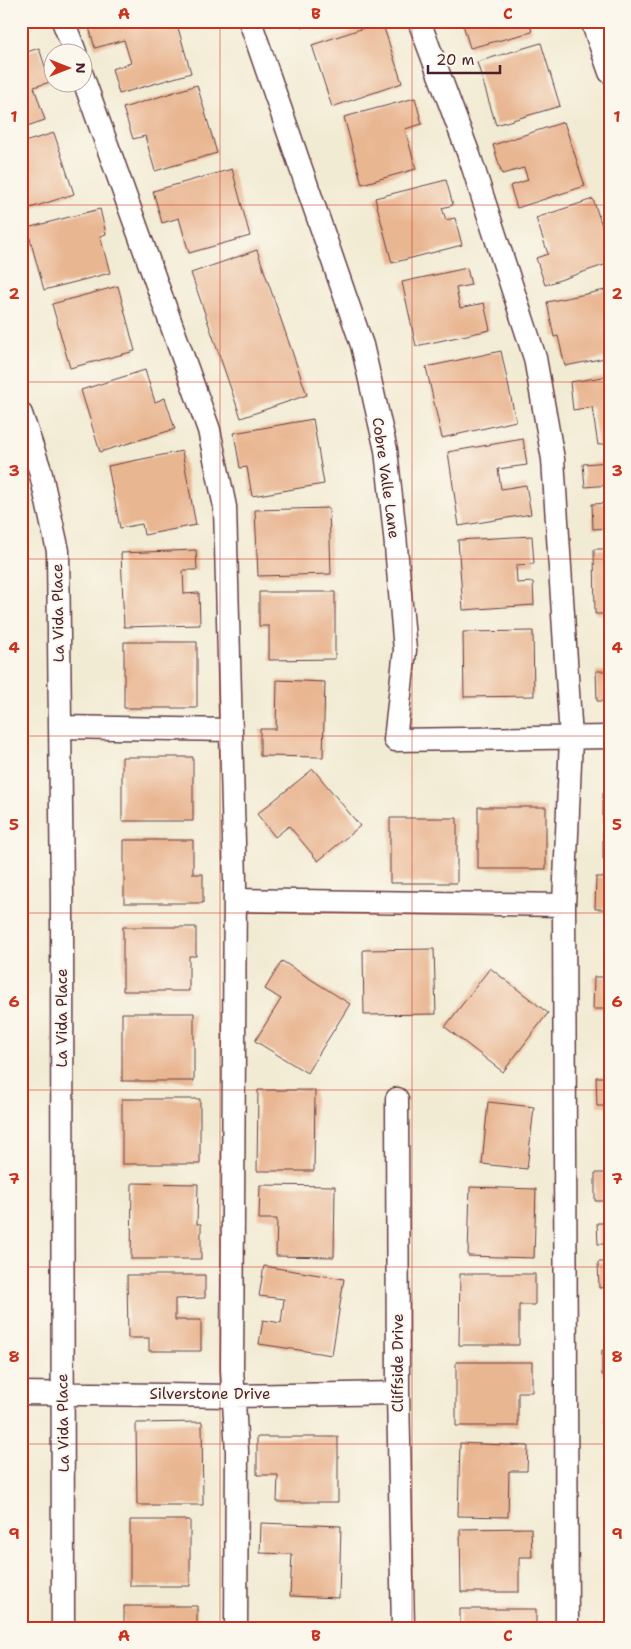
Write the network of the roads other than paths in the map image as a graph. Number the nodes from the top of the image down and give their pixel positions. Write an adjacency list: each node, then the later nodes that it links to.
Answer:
1 (64, 21): 5 (street)
2 (250, 21): 12 (street, Cobre Valle Lane)
3 (419, 21): 12 (street)
4 (592, 21): 6 (street)
5 (71, 42)
6 (610, 72)
7 (88, 92): 10 (street)
8 (21, 414): 9 (street, La Vida Place)
9 (60, 727): 10 (street); 18 (street, La Vida Place)
10 (230, 730): 13 (street)
11 (610, 737): 12 (street, Cobre Valle Lane)
12 (572, 738): 14 (street)
13 (235, 900): 14 (street); 19 (street)
14 (564, 905): 23 (street)
15 (397, 1099): 16 (street, Cliffside Drive)
16 (398, 1392): 19 (street, Silverstone Drive); 22 (street, Cliffside Drive)
17 (21, 1393): 18 (street, Silverstone Drive)
18 (62, 1394): 19 (street, Silverstone Drive); 20 (street, La Vida Place)
19 (232, 1396): 21 (street)
20 (63, 1628)
21 (236, 1628)
22 (403, 1628)
23 (568, 1628)

